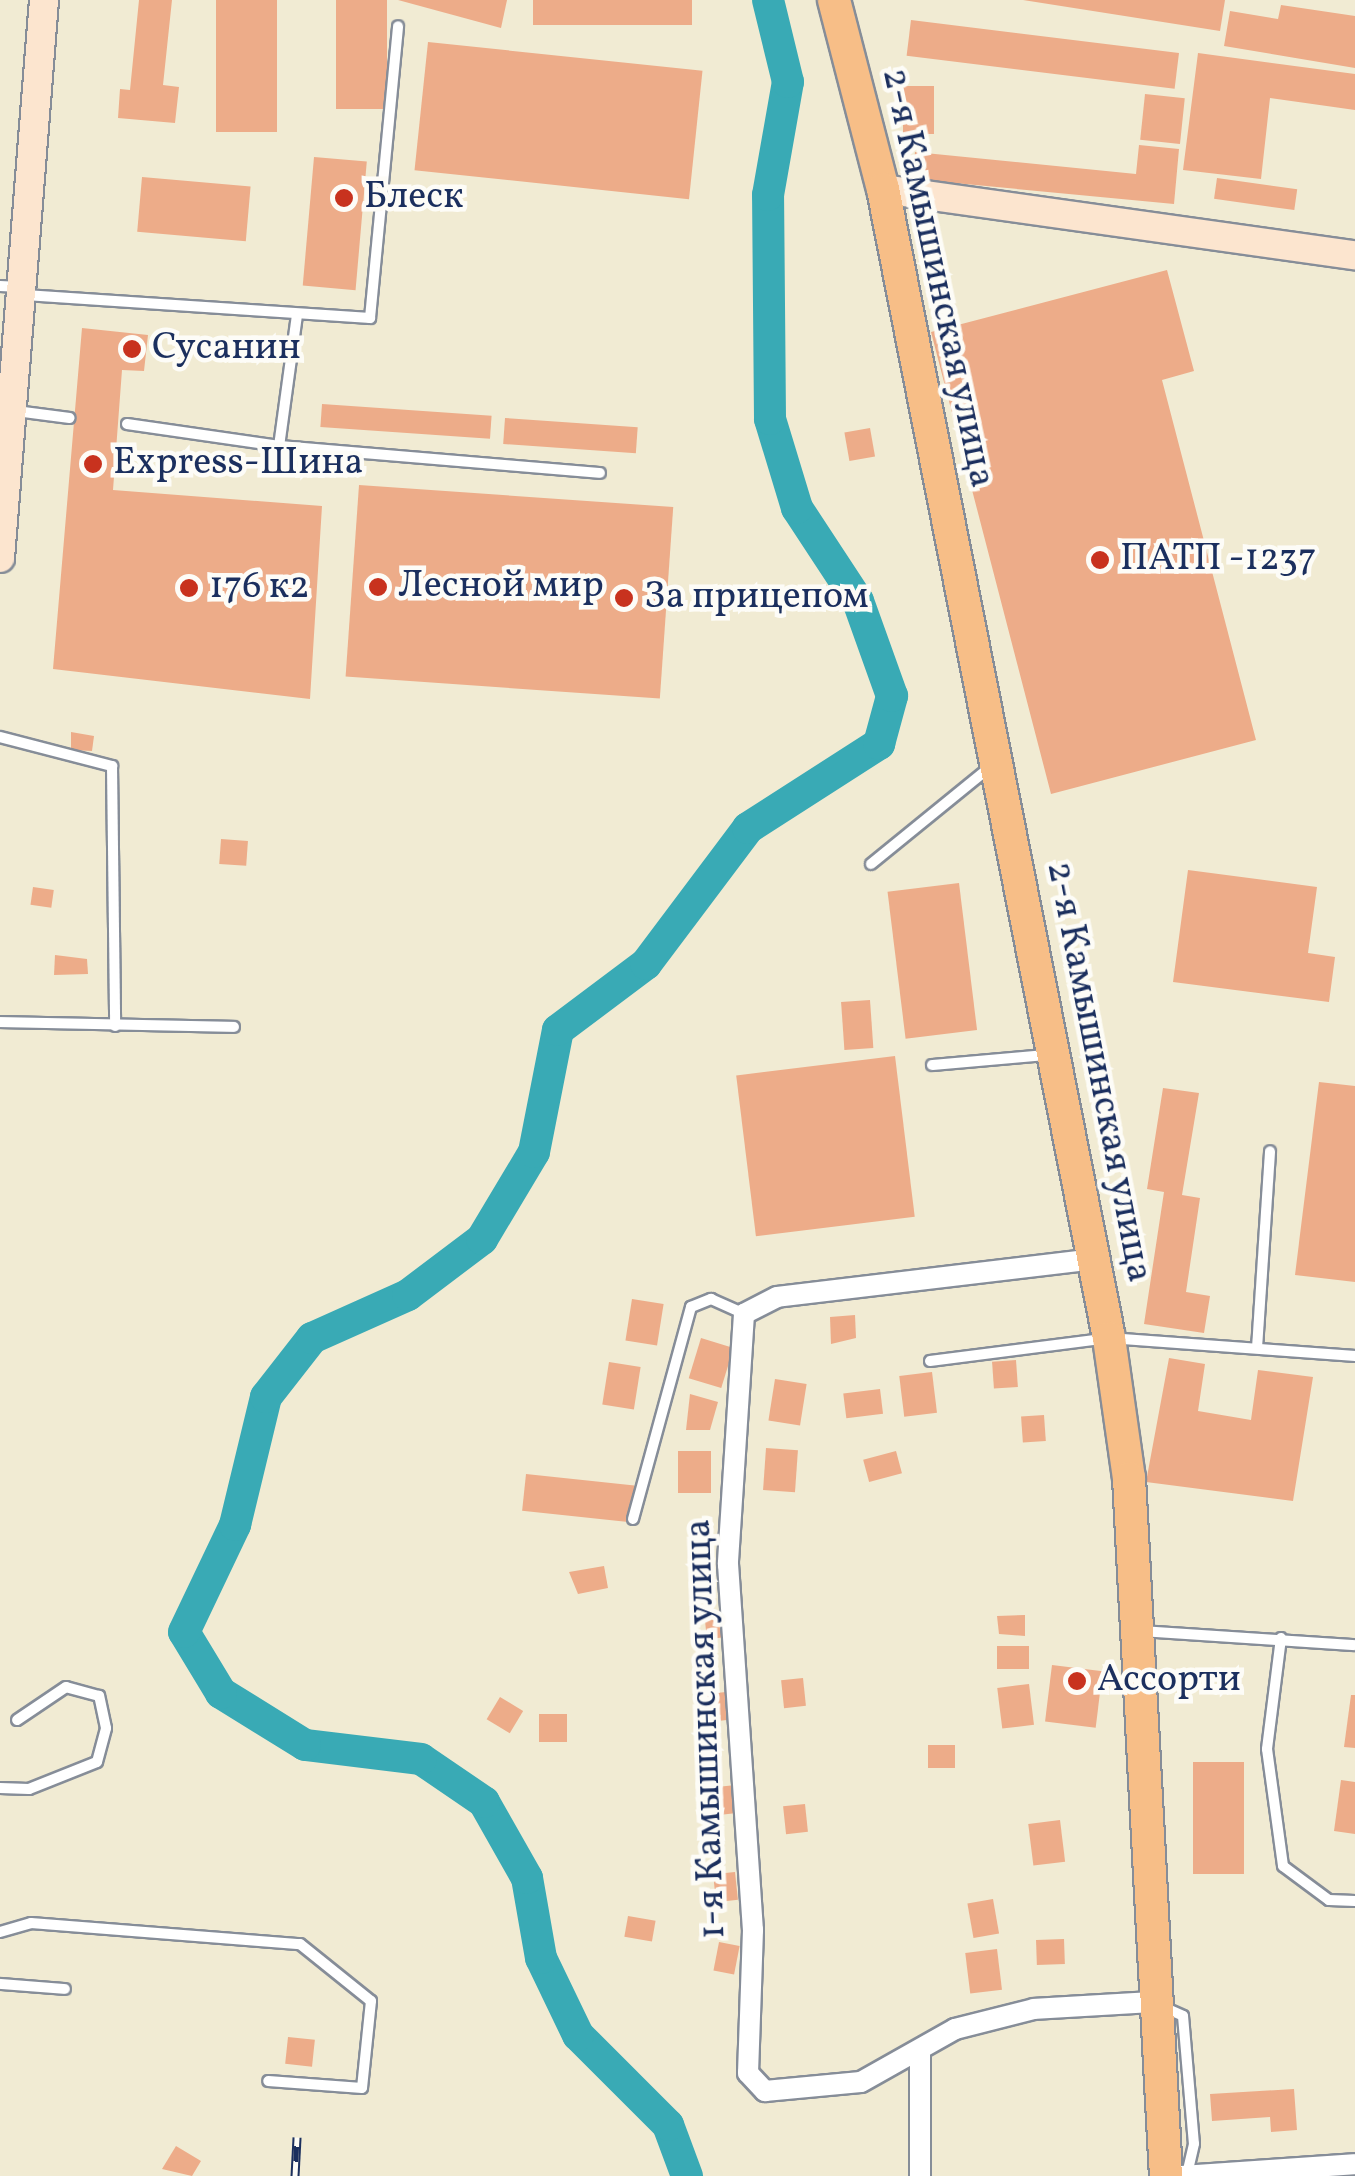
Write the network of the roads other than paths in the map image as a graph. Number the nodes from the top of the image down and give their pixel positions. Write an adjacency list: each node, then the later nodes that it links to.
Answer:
1 (44, 0): 6 (street)
2 (834, 0): 4 (main road, 2-я Камышинская улица)
3 (398, 26): 7 (lane)
4 (883, 189): 5 (street); 15 (main road, 2-я Камышинская улица)
5 (1355, 255)
6 (17, 290): 7 (lane); 10 (street)
7 (297, 316): 11 (lane)
8 (70, 418): 10 (lane)
9 (127, 424): 11 (lane)
10 (10, 427): 13 (street)
11 (280, 446): 12 (lane)
12 (600, 473)
13 (0, 558)
14 (0, 737): 18 (lane)
15 (994, 764): 16 (lane); 20 (main road, 2-я Камышинская улица)
16 (871, 864)
17 (0, 1022): 18 (lane)
18 (115, 1026): 19 (lane)
19 (234, 1026)
20 (1058, 1054): 21 (lane); 23 (main road, 2-я Камышинская улица)
21 (932, 1066)
22 (1270, 1152): 26 (lane)
23 (1095, 1259): 24 (street); 25 (main road, 2-я Камышинская улица)
24 (744, 1314): 29 (lane); 40 (street, 1-я Камышинская улица)
25 (1110, 1338): 26 (lane); 28 (lane); 30 (main road, 2-я Камышинская улица)
26 (1257, 1348): 27 (lane)
27 (1355, 1356)
28 (930, 1361)
29 (634, 1519)
30 (1136, 1631): 31 (lane); 39 (main road, 2-я Камышинская улица)
31 (1282, 1638): 32 (lane); 35 (lane)
32 (1355, 1645)
33 (18, 1720): 34 (lane)
34 (0, 1788)
35 (1355, 1901)
36 (0, 1932): 41 (lane)
37 (0, 1984): 38 (lane)
38 (65, 1989)
39 (1151, 2002): 40 (street, 1-я Камышинская улица); 43 (lane); 45 (main road, 2-я Камышинская улица)
40 (920, 2055): 44 (street)
41 (268, 2081)
42 (1355, 2164): 43 (street)
43 (1184, 2175)
44 (920, 2176)
45 (1166, 2176)

